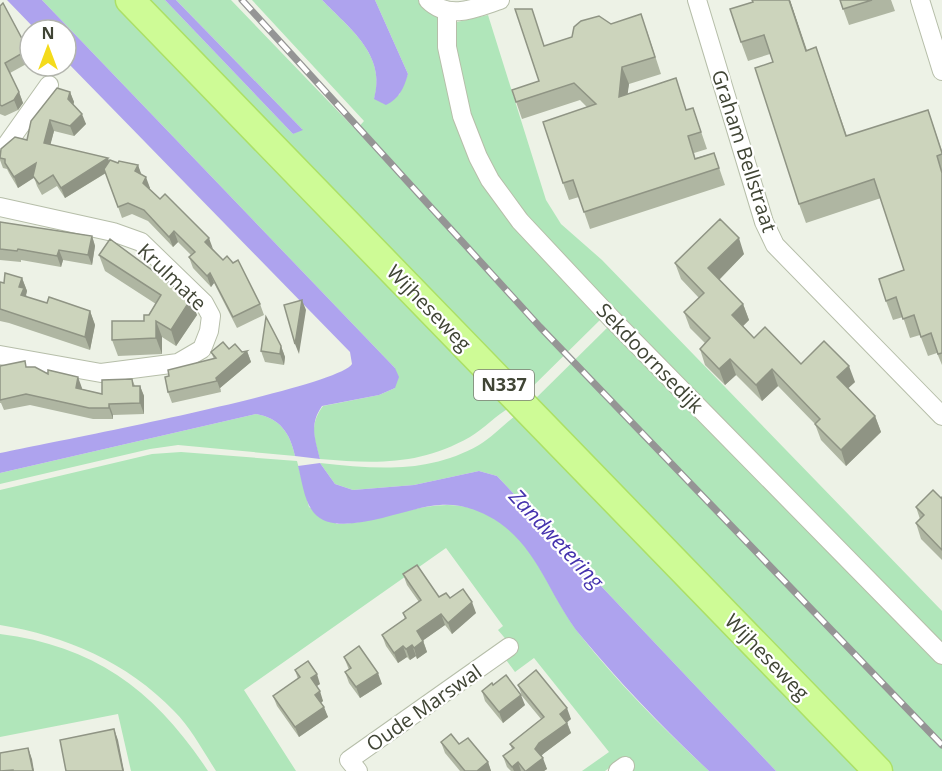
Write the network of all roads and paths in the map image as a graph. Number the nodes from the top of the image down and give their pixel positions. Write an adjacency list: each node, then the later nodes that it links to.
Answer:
1 (130, 0): 16 (main road, Wijheseweg / N337)
2 (428, 0): 6 (street)
3 (500, 0): 6 (street)
4 (697, 0): 12 (street, Graham Bellstraat)
5 (920, 0): 7 (street)
6 (447, 12): 14 (street, Sekdoornsedijk)
7 (942, 71)
8 (49, 85): 9 (street)
9 (0, 150)
10 (0, 207): 11 (street, Krulmate)
11 (0, 356)
12 (942, 416)
13 (509, 647): 15 (street, Oude Marswal)
14 (942, 655)
15 (358, 771)
16 (878, 771)

